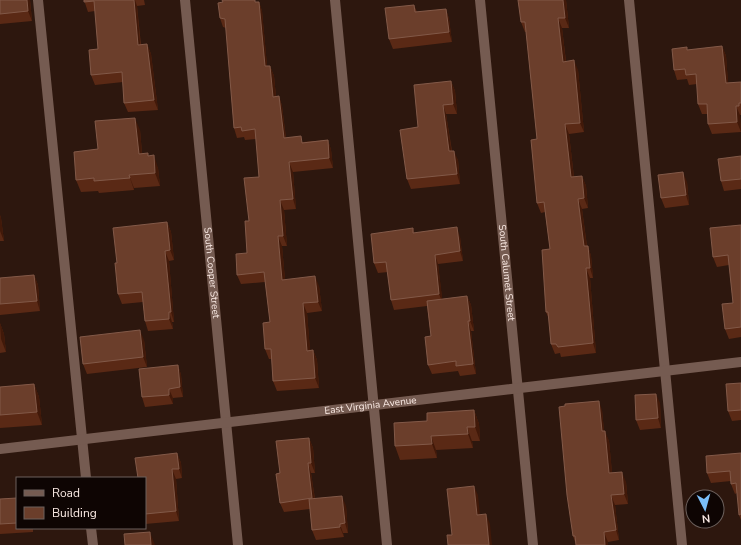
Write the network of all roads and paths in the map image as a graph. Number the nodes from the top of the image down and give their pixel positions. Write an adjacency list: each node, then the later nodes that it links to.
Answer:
1 (38, 0): 11 (street)
2 (185, 0): 10 (street, South Cooper Street)
3 (335, 0): 9 (street)
4 (480, 0): 8 (street, South Calumet Street)
5 (629, 0): 7 (street)
6 (741, 362): 7 (street, East Virginia Avenue)
7 (665, 372): 8 (street, East Virginia Avenue); 19 (street)
8 (518, 387): 9 (street, East Virginia Avenue); 18 (street, South Calumet Street)
9 (374, 406): 10 (street, East Virginia Avenue); 17 (street)
10 (226, 424): 11 (street, East Virginia Avenue); 16 (street, South Cooper Street)
11 (82, 439): 12 (street, East Virginia Avenue); 13 (street)
12 (0, 449)
13 (86, 477)
14 (91, 529): 15 (street)
15 (93, 545)
16 (238, 545)
17 (388, 545)
18 (533, 545)
19 (682, 545)

